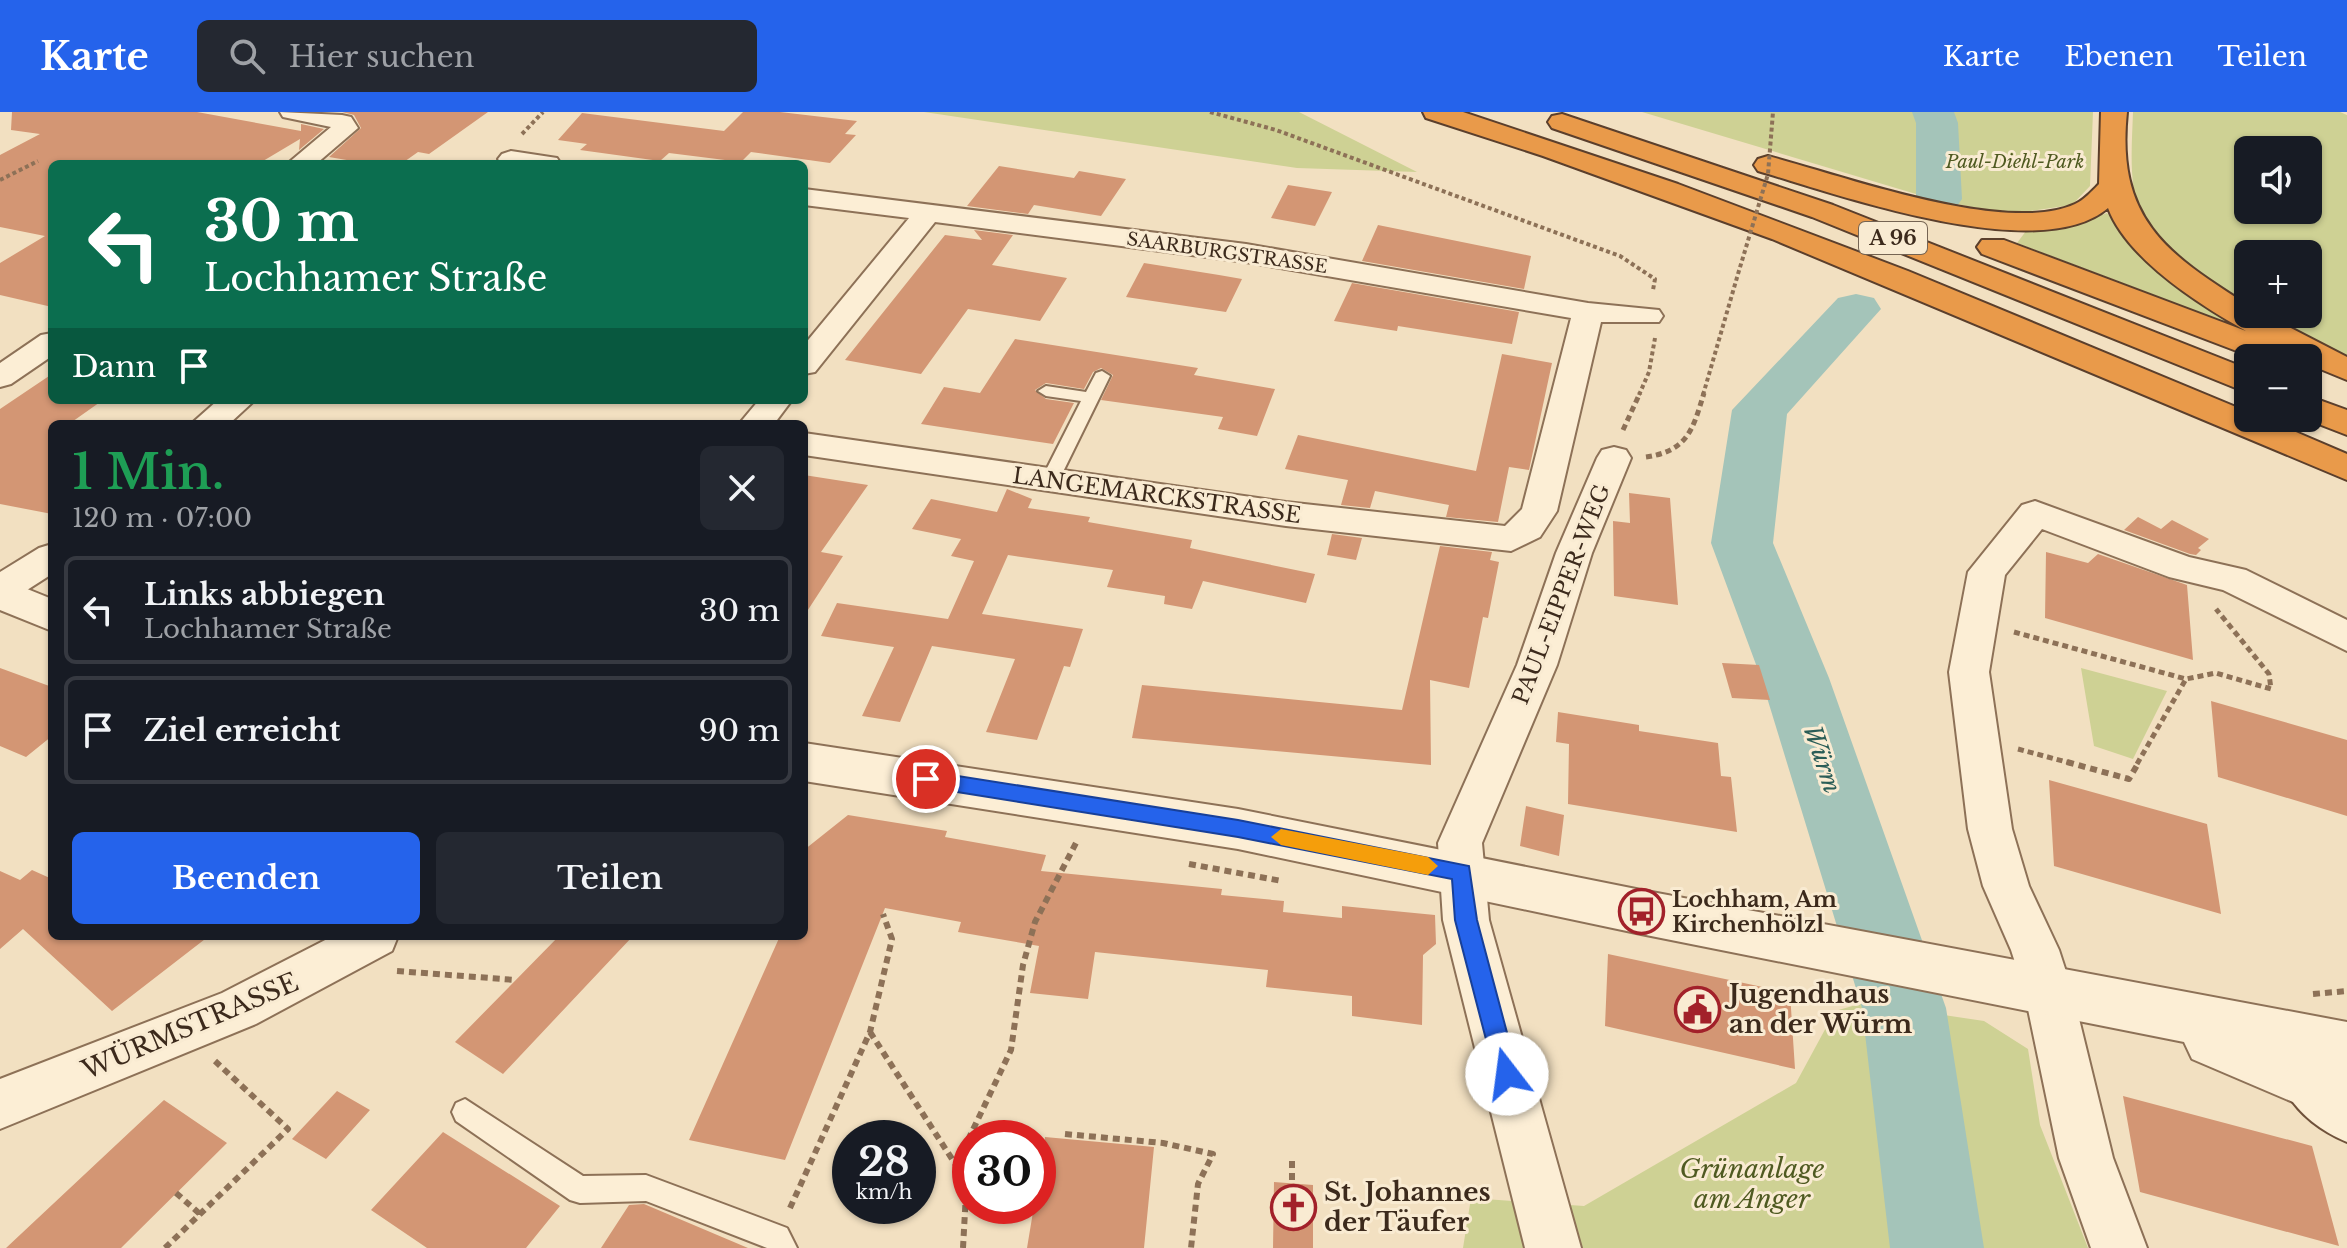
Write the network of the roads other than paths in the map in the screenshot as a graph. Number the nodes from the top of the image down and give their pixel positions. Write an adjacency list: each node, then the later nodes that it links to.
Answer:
1 (292, 112): 8 (street)
2 (1436, 112): 13 (highway, A 96)
3 (1531, 112): 22 (highway, A 96)
4 (1596, 112): 6 (highway)
5 (2114, 112): 10 (highway)
6 (1731, 155): 10 (highway); 16 (highway)
7 (511, 159): 9 (street)
8 (305, 160)
9 (518, 160)
10 (2114, 187): 19 (highway)
11 (808, 198): 12 (street, SAARBURGSTRASSE)
12 (928, 213): 14 (street, SAARBURGSTRASSE); 18 (street)
13 (1781, 232): 35 (highway, A 96); 37 (highway)
14 (1588, 312): 15 (street, SAARBURGSTRASSE); 36 (street, LANGEMARCKSTRASSE)
15 (1648, 316)
16 (2249, 344)
17 (48, 345): 23 (street)
18 (808, 360)
19 (2347, 370)
20 (2322, 372): 24 (highway)
21 (1102, 376): 26 (lane)
22 (2234, 376)
23 (0, 377)
24 (2347, 382)
25 (1046, 391): 26 (lane)
26 (1091, 398): 36 (lane)
27 (234, 404): 30 (street)
28 (773, 404): 31 (street)
29 (2322, 413): 32 (highway)
30 (213, 420)
31 (759, 420)
32 (2347, 424)
33 (808, 445): 36 (street, LANGEMARCKSTRASSE)
34 (1614, 458): 43 (street, PAUL-EIPPER-WEG)
35 (2347, 468)
36 (1050, 480)
37 (2347, 502)
38 (48, 560): 39 (street)
39 (0, 592): 40 (street)
40 (48, 614)
41 (2347, 637): 45 (street)
42 (808, 763): 43 (street)
43 (1462, 873): 45 (street); 50 (street, PAUL-EIPPER-WEG)
44 (369, 940): 47 (street, WÜRMSTRASSE)
45 (2048, 990): 46 (street); 51 (street)
46 (2338, 1086)
47 (0, 1104)
48 (465, 1112): 49 (lane)
49 (780, 1243)
50 (1553, 1248)
51 (2119, 1248)

